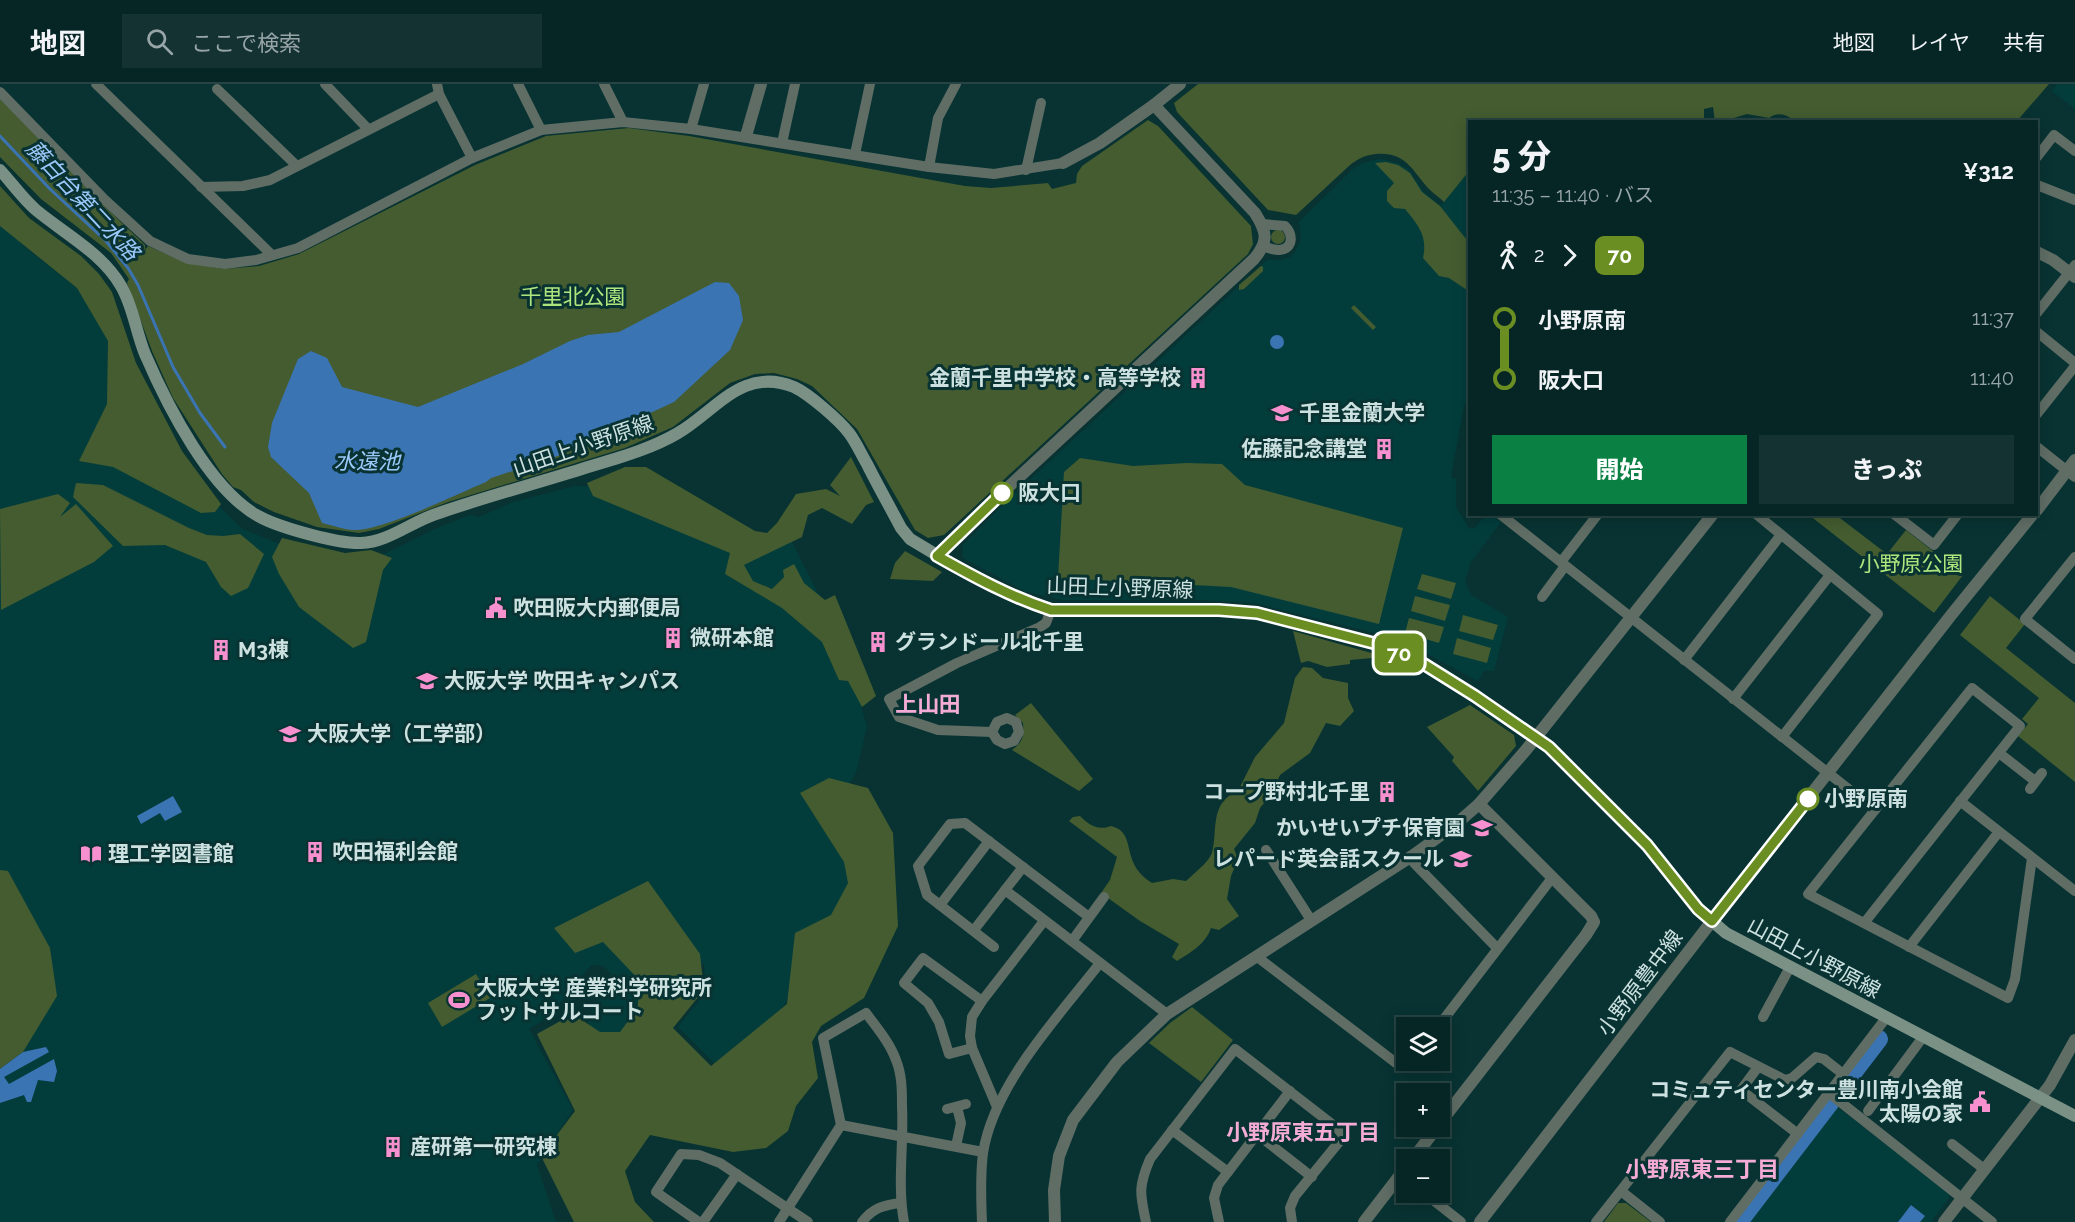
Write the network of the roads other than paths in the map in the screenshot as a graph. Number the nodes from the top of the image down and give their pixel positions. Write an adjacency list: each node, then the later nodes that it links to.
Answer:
1 (96, 84): 32 (street)
2 (325, 84): 17 (street)
3 (518, 84): 19 (street)
4 (604, 84): 16 (street)
5 (704, 84): 18 (street)
6 (761, 84): 20 (street)
7 (795, 84): 21 (street)
8 (870, 84): 23 (street)
9 (956, 84): 28 (street)
10 (1180, 84): 15 (street)
11 (217, 89): 27 (street)
12 (438, 89): 17 (street); 25 (street)
13 (0, 92): 37 (street)
14 (1041, 102): 30 (street)
15 (1154, 105): 26 (street); 34 (street)
16 (623, 122): 18 (street); 19 (street)
17 (369, 129): 27 (street)
18 (691, 129): 20 (street)
19 (542, 130): 25 (street)
20 (746, 136): 21 (street)
21 (782, 143): 23 (street)
22 (2075, 151): 24 (street)
23 (855, 154): 28 (street)
24 (2038, 156)
25 (472, 158): 37 (street)
26 (1063, 163): 30 (street)
27 (297, 166): 32 (street)
28 (929, 167): 30 (street)
29 (0, 170): 55 (main road, 山田上小野原線)
30 (1026, 170)
31 (2038, 184): 33 (street)
32 (201, 187): 37 (street)
33 (2075, 200)
34 (1262, 225): 35 (street); 35 (street)
35 (1263, 246): 55 (street)
36 (2038, 252): 38 (street)
37 (272, 255)
38 (2073, 271): 39 (street)
39 (2038, 312)
40 (2038, 333): 41 (street)
41 (2075, 364): 42 (street)
42 (2038, 413)
43 (2038, 448): 45 (street)
44 (2075, 460): 45 (street)
45 (2071, 474): 46 (street)
46 (2038, 509)
47 (1503, 516): 57 (street)
48 (1597, 516): 57 (street)
49 (1711, 516): 61 (street)
50 (1758, 516): 54 (street)
51 (1897, 516): 52 (street)
52 (1956, 516)
53 (2031, 516): 69 (street, 小野原豊中線)
54 (1780, 536): 58 (street); 63 (street)
55 (937, 556): 60 (main road, 山田上小野原線)
56 (2075, 557): 62 (street)
57 (1563, 564): 59 (street); 61 (street)
58 (1830, 576): 64 (street); 67 (street)
59 (1542, 597)
60 (1051, 610): 65 (street); 66 (main road, 山田上小野原線)
61 (1631, 618): 63 (street); 66 (street)
62 (2075, 659)
63 (1684, 660): 64 (street)
64 (1733, 699): 67 (street)
65 (992, 732)
66 (1536, 737): 72 (street); 88 (main road, 山田上小野原線)
67 (1782, 737): 69 (street)
68 (1999, 753): 70 (street); 71 (street); 73 (street)
69 (1828, 774): 73 (street); 88 (street, 小野原豊中線)
70 (2036, 781)
71 (1960, 801): 74 (street); 89 (street)
72 (1479, 804): 77 (street); 80 (street)
73 (1875, 810): 89 (street)
74 (1998, 833): 78 (street); 92 (street)
75 (989, 842): 79 (street); 84 (street); 84 (street)
76 (1266, 850): 86 (street)
77 (1412, 856): 86 (street); 94 (street)
78 (2032, 858): 82 (street); 92 (street)
79 (1023, 867): 81 (street); 85 (street)
80 (1552, 878): 94 (street); 114 (street)
81 (1005, 890): 87 (street); 90 (street)
82 (2075, 891)
83 (1104, 897): 85 (street)
84 (940, 905): 90 (street)
85 (1089, 917): 91 (street)
86 (1311, 920): 95 (street)
87 (1044, 921): 91 (street); 98 (street)
88 (1712, 921): 97 (main road, 山田上小野原線); 150 (street, 小野原豊中線)
89 (1865, 922): 92 (street)
90 (974, 930): 93 (street)
91 (1072, 941): 96 (street)
92 (1909, 946)
93 (994, 947)
94 (1497, 948): 100 (street)
95 (1256, 956): 99 (street); 106 (street)
96 (1100, 963): 99 (street); 113 (street)
97 (1790, 967): 101 (street); 102 (main road, 山田上小野原線)
98 (982, 1001): 105 (street); 105 (street)
99 (1167, 1014): 144 (street)
100 (1445, 1017)
101 (1763, 1017)
102 (1886, 1018): 103 (main road, 山田上小野原線); 108 (street)
103 (1923, 1037): 111 (main road, 山田上小野原線); 115 (street)
104 (2075, 1040): 111 (street)
105 (972, 1048): 113 (street)
106 (1396, 1063)
107 (1758, 1067): 108 (street); 120 (street); 132 (street)
108 (1843, 1074): 110 (street)
109 (1290, 1091): 118 (street); 119 (street); 130 (street)
110 (1833, 1097): 120 (street); 133 (street)
111 (2041, 1097): 116 (main road, 山田上小野原線); 127 (street)
112 (956, 1107): 124 (street)
113 (997, 1107): 126 (street)
114 (1450, 1111)
115 (1868, 1111)
116 (2075, 1116)
117 (842, 1125): 121 (street); 121 (street); 136 (street)
118 (1172, 1130): 128 (street); 145 (street)
119 (1257, 1134): 128 (street); 130 (street)
120 (1798, 1134): 153 (street)
121 (904, 1136): 124 (street); 134 (street)
122 (1430, 1137): 125 (street)
123 (1952, 1144): 127 (street)
124 (956, 1146): 126 (street)
125 (1420, 1149)
126 (983, 1152): 143 (street)
127 (1984, 1169): 133 (street)
128 (1228, 1172): 146 (street)
129 (737, 1174): 136 (street); 137 (street); 138 (street)
130 (1312, 1177): 147 (street)
131 (1396, 1184): 148 (street)
132 (1621, 1191): 151 (street); 152 (street)
133 (1962, 1198): 154 (street); 155 (street)
134 (901, 1203): 141 (street); 142 (street)
135 (1437, 1203): 149 (street)
136 (788, 1209): 139 (street); 140 (street)
137 (699, 1222)
138 (704, 1222)
139 (779, 1222)
140 (808, 1222)
141 (862, 1222)
142 (904, 1222)
143 (982, 1222)
144 (1055, 1222)
145 (1146, 1222)
146 (1219, 1222)
147 (1292, 1222)
148 (1364, 1222)
149 (1461, 1222)
150 (1480, 1222)
151 (1596, 1222)
152 (1660, 1222)
153 (1730, 1222)
154 (1944, 1222)
155 (1992, 1222)

